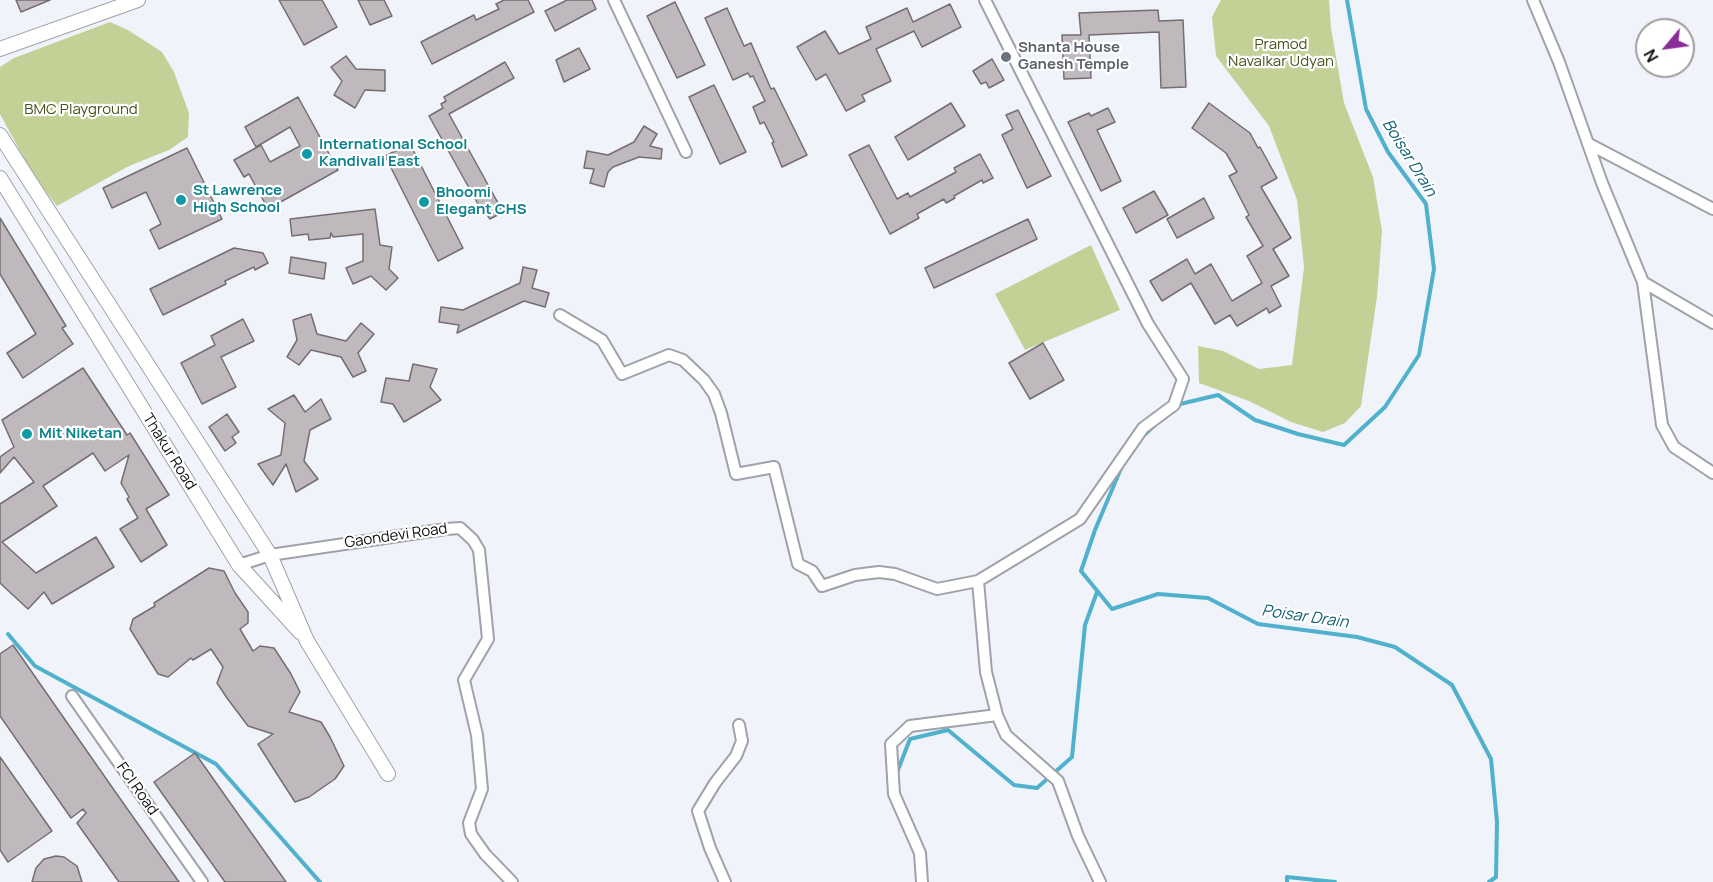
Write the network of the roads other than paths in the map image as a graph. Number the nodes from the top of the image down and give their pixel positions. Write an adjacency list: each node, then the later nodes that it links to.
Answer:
1 (138, 0): 5 (street)
2 (614, 0): 8 (street)
3 (985, 0): 19 (street)
4 (1533, 0): 7 (street)
5 (0, 49)
6 (0, 135): 11 (street, Thakur Road)
7 (1589, 144): 10 (street); 13 (street)
8 (686, 152)
9 (0, 178): 12 (street, Thakur Road)
10 (1713, 209)
11 (68, 242): 12 (street); 17 (street, Thakur Road)
12 (46, 253): 18 (street, Thakur Road)
13 (1643, 282): 15 (street); 16 (street)
14 (560, 315): 19 (street)
15 (1713, 323)
16 (1713, 473)
17 (270, 555): 18 (street, Gaondevi Road); 20 (street, Thakur Road); 26 (street, Gaondevi Road)
18 (239, 565): 20 (street, Thakur Road)
19 (978, 581): 22 (street)
20 (307, 641): 24 (street, Thakur Road)
21 (72, 696): 25 (street, FCI Road)
22 (997, 715): 28 (street); 29 (street)
23 (739, 725): 27 (street)
24 (388, 774)
25 (202, 882)
26 (513, 882)
27 (725, 882)
28 (921, 882)
29 (1100, 882)

